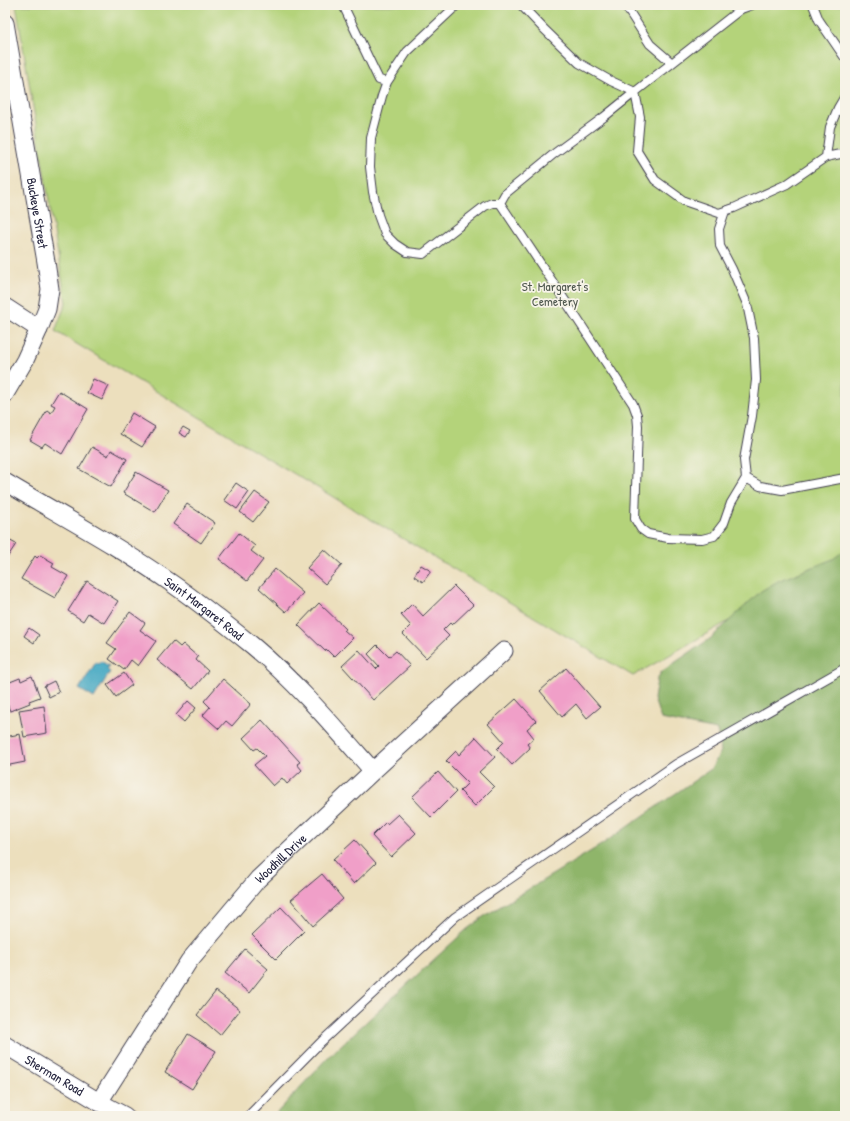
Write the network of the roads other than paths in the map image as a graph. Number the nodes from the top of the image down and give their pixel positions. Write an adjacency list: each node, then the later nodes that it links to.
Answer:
1 (343, 5): 10 (lane)
2 (457, 5): 10 (lane)
3 (520, 5): 11 (lane)
4 (625, 5): 9 (lane)
5 (752, 5): 9 (lane)
6 (813, 5): 8 (lane)
7 (5, 24): 18 (street, Buckeye Street)
8 (845, 58)
9 (672, 63): 11 (lane)
10 (387, 82): 15 (lane)
11 (635, 92): 15 (lane); 16 (lane)
12 (845, 96): 14 (lane)
13 (845, 153): 14 (lane)
14 (826, 157): 16 (lane)
15 (500, 203): 20 (lane)
16 (725, 211): 20 (lane)
17 (5, 308): 18 (street)
18 (39, 329): 19 (street, Buckeye Street)
19 (5, 394)
20 (746, 478): 21 (lane)
21 (845, 478)
22 (5, 482): 25 (street, Saint Margaret Road)
23 (504, 651): 25 (street, Woodhill Drive)
24 (845, 668): 29 (lane)
25 (373, 771): 27 (street, Woodhill Drive)
26 (5, 1045): 27 (street, Sherman Road)
27 (99, 1102): 28 (street, Sherman Road)
28 (125, 1116)
29 (248, 1116)

